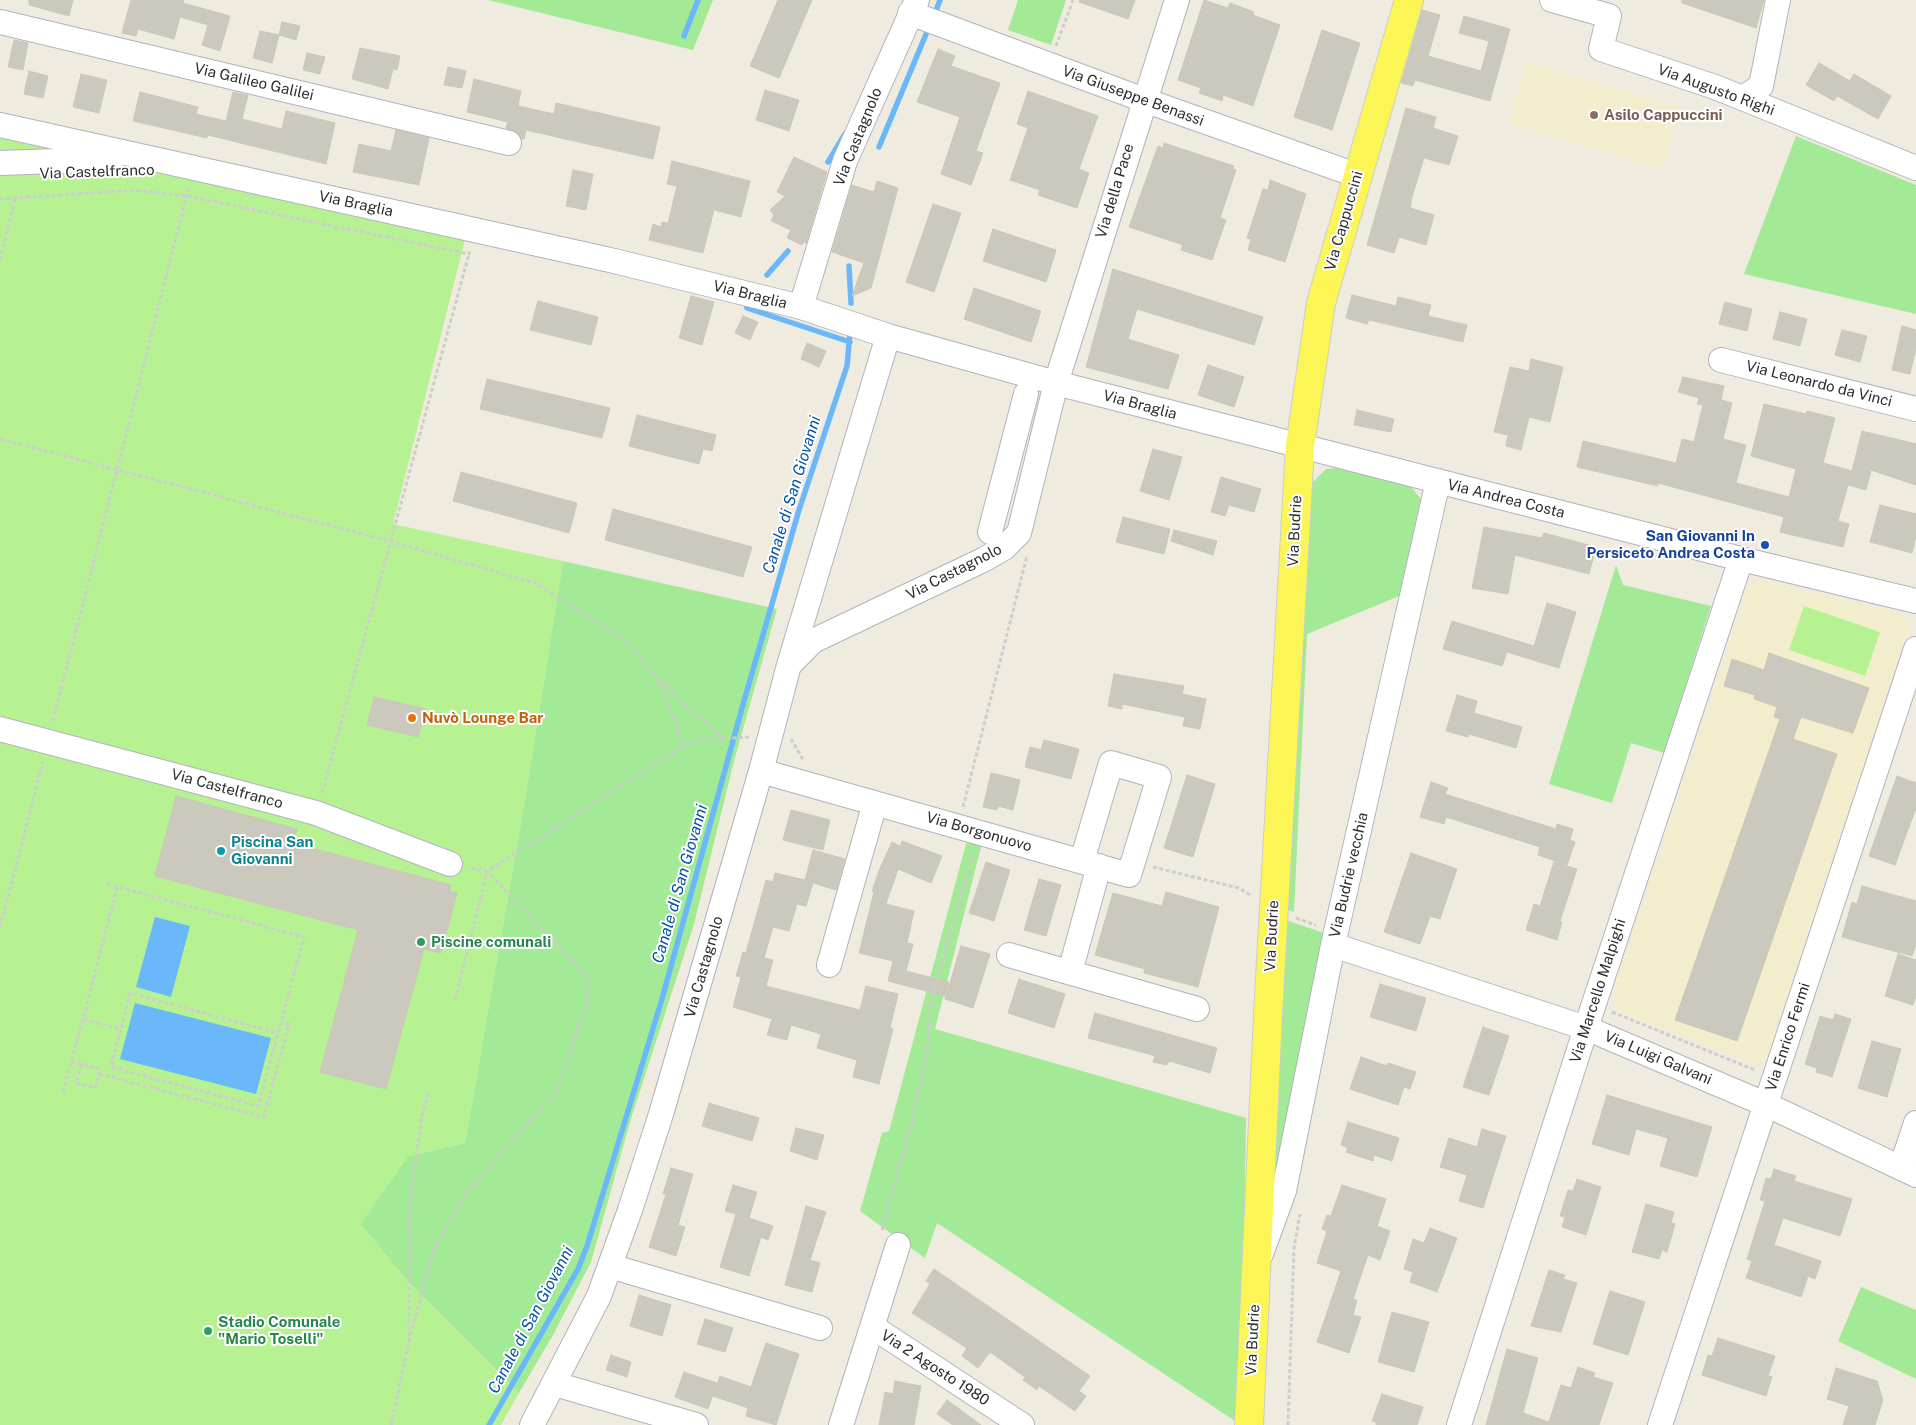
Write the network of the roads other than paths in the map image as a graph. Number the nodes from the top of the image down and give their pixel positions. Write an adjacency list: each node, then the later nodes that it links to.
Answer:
1 (1177, 0): 8 (street, Via della Pace)
2 (1409, 0): 14 (main road, Via Cappuccini)
3 (1552, 0): 7 (street, Via Augusto Righi)
4 (1778, 0): 7 (street)
5 (923, 14): 8 (street, Via Giuseppe Benassi); 16 (street, Via Castagnolo)
6 (0, 22): 10 (street, Via Galileo Galilei)
7 (1743, 98): 12 (street, Via Augusto Righi)
8 (1144, 100): 14 (street, Via Giuseppe Benassi); 19 (street, Via della Pace)
9 (0, 125): 13 (street, Via Braglia)
10 (509, 143)
11 (0, 163): 13 (street, Via Braglia)
12 (1916, 168)
13 (194, 169): 15 (street, Via Castelfranco); 16 (street, Via Braglia)
14 (1356, 175): 22 (main road, Via Cappuccini)
15 (0, 176)
16 (801, 307): 17 (street, Via Braglia)
17 (888, 336): 19 (street, Via Braglia); 26 (street, Via Castagnolo)
18 (1721, 360): 21 (street, Via Leonardo da Vinci)
19 (1056, 383): 22 (street, Via Braglia); 28 (street, Via Castagnolo)
20 (1026, 394): 24 (street)
21 (1916, 409)
22 (1300, 446): 23 (street, Via Andrea Costa); 47 (main road, Via Budrie)
23 (1438, 482): 25 (street, Via Andrea Costa); 36 (street, Via Budrie vecchia)
24 (990, 532)
25 (1741, 559): 27 (street, Via Andrea Costa); 41 (street, Via Marcello Malpighi)
26 (810, 594): 28 (street, Via Castagnolo); 30 (street, Via Castagnolo)
27 (1916, 601)
28 (854, 620): 30 (street, Via Castagnolo)
29 (1916, 649): 42 (street, Via Enrico Fermi)
30 (789, 665): 32 (street, Via Castagnolo)
31 (0, 729): 34 (street, Via Castelfranco)
32 (761, 771): 33 (street, Via Borgonuovo); 46 (street, Via Castagnolo)
33 (875, 803): 35 (street, Via Borgonuovo); 38 (street)
34 (450, 864)
35 (1091, 864): 35 (street, Via Borgonuovo); 39 (street)
36 (1335, 938): 41 (street, Via Luigi Galvani); 47 (street, Via Budrie vecchia)
37 (1009, 955): 39 (street)
38 (830, 965)
39 (1070, 972): 40 (street)
40 (1197, 1009)
41 (1586, 1028): 42 (street, Via Luigi Galvani); 56 (street, Via Marcello Malpighi)
42 (1765, 1104): 44 (street, Via Luigi Galvani); 57 (street, Via Enrico Fermi)
43 (1916, 1123): 44 (street)
44 (1908, 1172)
45 (889, 1240): 48 (street, Via 2 Agosto 1980)
46 (610, 1266): 49 (street); 50 (street, Via Castagnolo)
47 (1256, 1268): 55 (main road, Via Budrie)
48 (873, 1327): 53 (street, Via 2 Agosto 1980); 54 (street, Via 2 Agosto 1980)
49 (820, 1328)
50 (555, 1384): 51 (street, Via Castagnolo); 52 (street)
51 (532, 1425)
52 (696, 1425)
53 (841, 1425)
54 (1022, 1425)
55 (1249, 1425)
56 (1459, 1425)
57 (1660, 1425)

